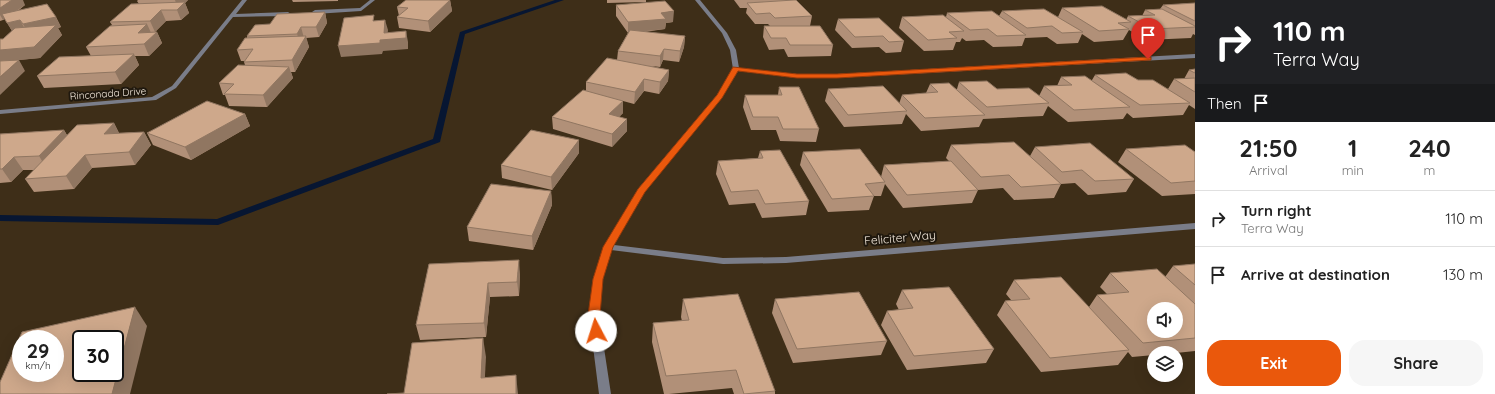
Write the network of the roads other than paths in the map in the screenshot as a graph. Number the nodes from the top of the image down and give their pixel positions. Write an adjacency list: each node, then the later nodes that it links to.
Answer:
1 (245, 0): 6 (street, Rinconada Drive)
2 (373, 0): 4 (street)
3 (697, 0): 8 (street)
4 (307, 13)
5 (292, 14): 6 (street)
6 (231, 16): 9 (street, Rinconada Drive)
7 (1195, 56): 8 (street)
8 (736, 69): 11 (street)
9 (0, 112)
10 (1195, 226): 11 (street, Feliciter Way)
11 (608, 247): 12 (street)
12 (605, 394)

